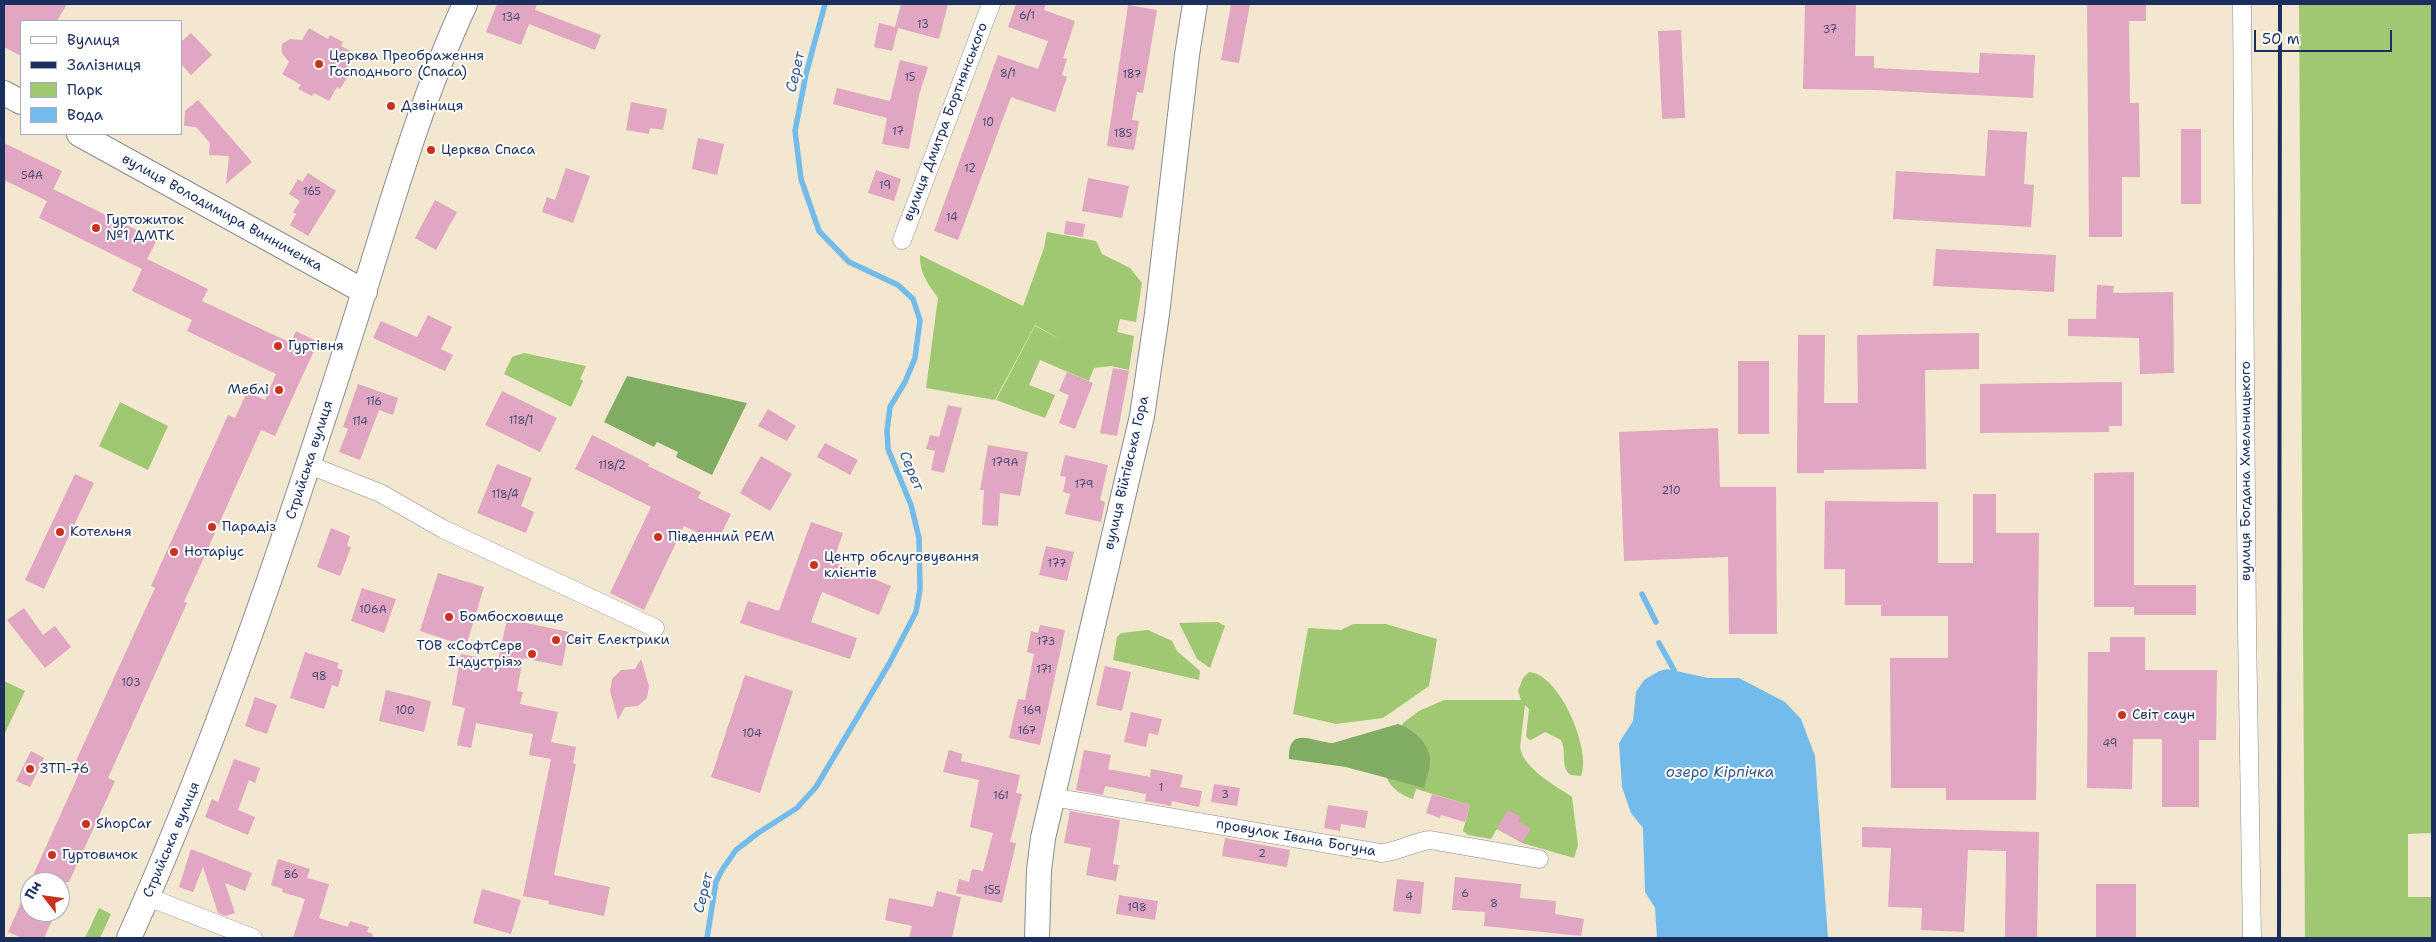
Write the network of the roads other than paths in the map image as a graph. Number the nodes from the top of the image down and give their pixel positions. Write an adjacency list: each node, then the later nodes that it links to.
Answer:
1 (465, 4): 9 (street, Стрийська вулиця)
2 (991, 4): 8 (street, вулиця Дмитра Бортнянського)
3 (1195, 4): 12 (street, вулиця Війтівська Гора)
4 (2242, 4): 18 (street, вулиця Богдана Хмельницького)
5 (4, 92): 6 (street)
6 (20, 101)
7 (81, 135): 9 (street, вулиця Володимира Винниченка)
8 (902, 240)
9 (365, 292): 10 (street, Стрийська вулиця)
10 (309, 465): 11 (street); 14 (street, Стрийська вулиця)
11 (655, 628)
12 (1052, 796): 13 (street, провулок Івана Богуна); 17 (street, вулиця Війтівська Гора)
13 (1539, 859)
14 (148, 897): 15 (street, Стрийська вулиця); 16 (street)
15 (129, 938)
16 (253, 938)
17 (1036, 938)
18 (2252, 938)

